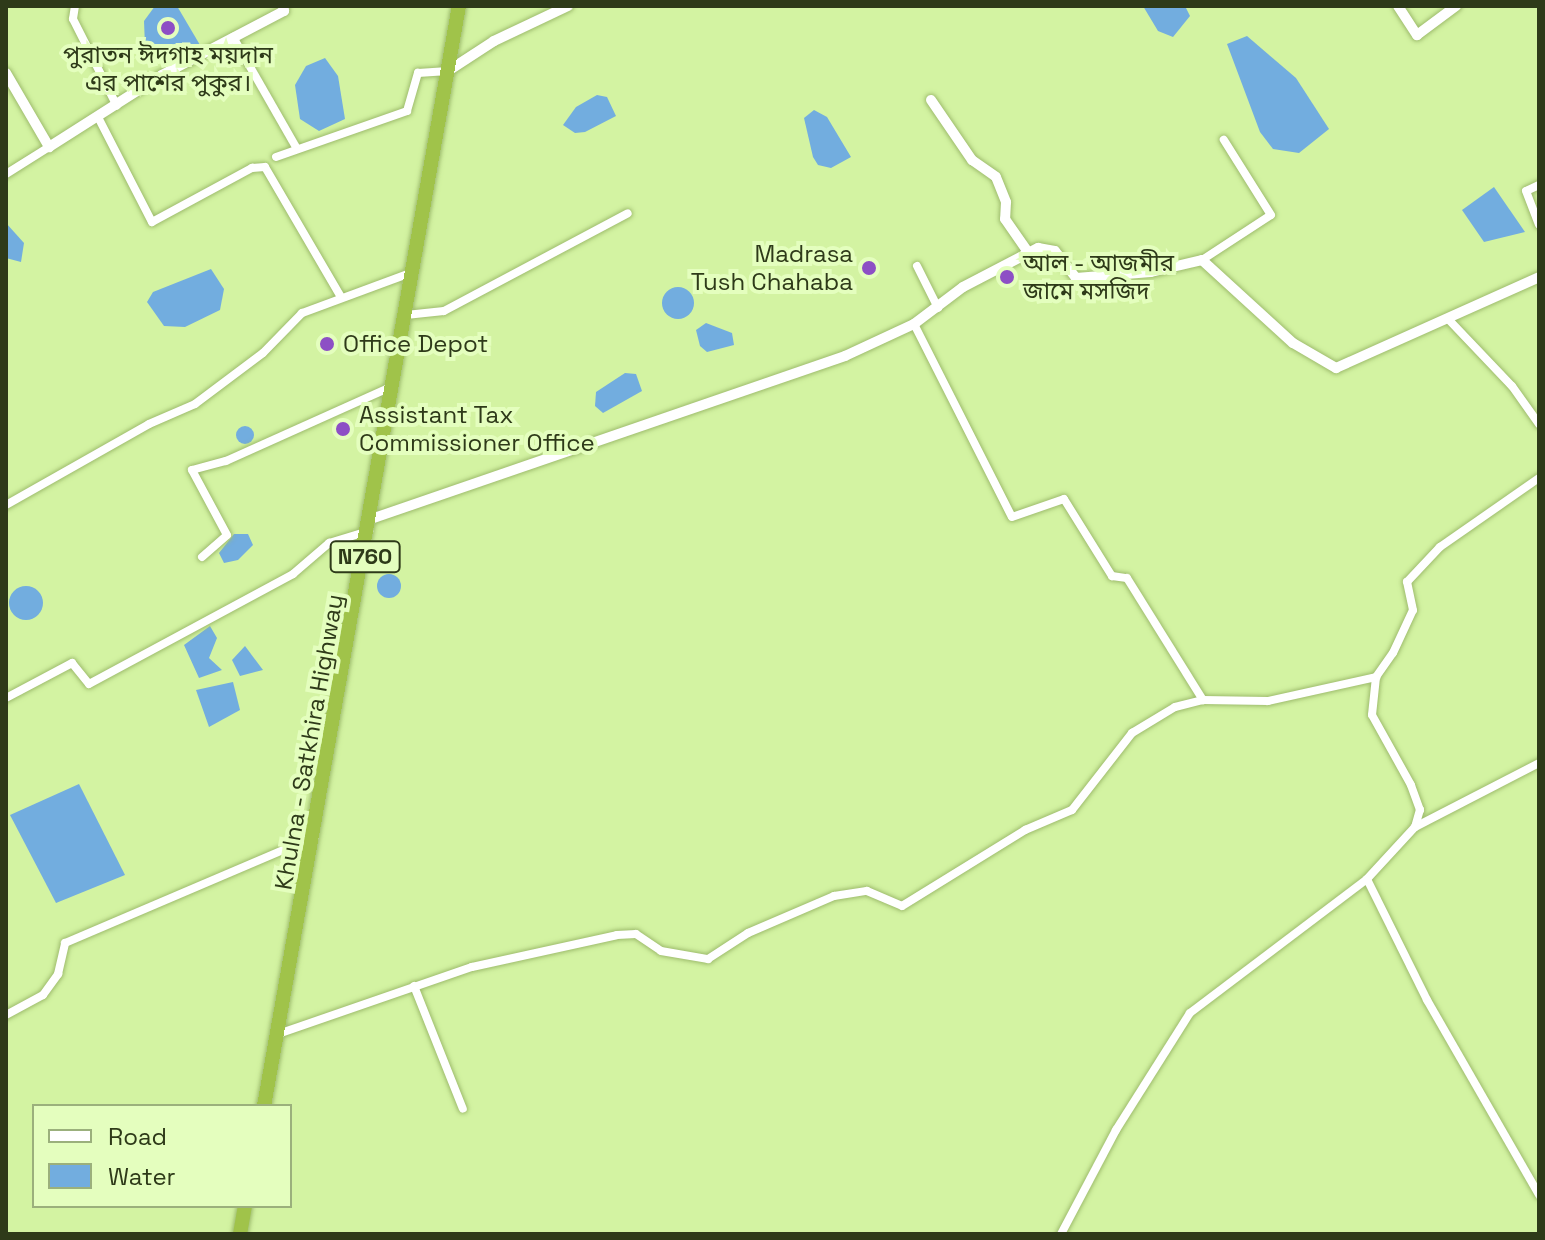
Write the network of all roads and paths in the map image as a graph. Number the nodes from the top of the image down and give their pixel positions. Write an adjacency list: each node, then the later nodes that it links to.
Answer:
1 (75, 6): 11 (street)
2 (283, 6): 7 (street)
3 (459, 6): 8 (highway, Khulna - Satkhira Highway / N760)
4 (568, 6): 8 (street)
5 (1398, 6): 6 (street)
6 (1456, 6)
7 (233, 37): 11 (street); 15 (street)
8 (448, 71): 15 (street); 24 (highway, Khulna - Satkhira Highway / N760)
9 (6, 73): 14 (street)
10 (931, 100): 21 (street)
11 (117, 106): 12 (street)
12 (99, 119): 14 (street); 26 (street)
13 (1224, 140): 22 (street)
14 (49, 147): 17 (street)
15 (296, 147): 16 (street)
16 (276, 157)
17 (6, 174)
18 (1539, 185): 20 (street)
19 (628, 213): 28 (street)
20 (1539, 225)
21 (1028, 252): 22 (street); 27 (street)
22 (1202, 260): 29 (street)
23 (917, 266): 27 (street)
24 (413, 272): 26 (street); 28 (highway, Khulna - Satkhira Highway / N760)
25 (1539, 277): 29 (street)
26 (341, 297): 34 (street)
27 (938, 308): 30 (street)
28 (406, 315): 31 (highway, Khulna - Satkhira Highway / N760)
29 (1450, 321): 32 (street)
30 (914, 324): 35 (street); 39 (street)
31 (394, 385): 35 (highway, Khulna - Satkhira Highway / N760); 36 (street)
32 (1539, 424)
33 (1539, 478): 37 (street)
34 (6, 505)
35 (370, 525): 38 (street); 42 (highway, Khulna - Satkhira Highway / N760)
36 (202, 557)
37 (1376, 677): 39 (street); 41 (street)
38 (6, 698)
39 (1203, 700): 44 (street)
40 (1539, 763): 41 (street)
41 (1415, 827): 43 (street)
42 (315, 837): 45 (street); 46 (highway, Khulna - Satkhira Highway / N760)
43 (1367, 879): 49 (street); 52 (street)
44 (414, 986): 46 (street); 48 (street)
45 (6, 1015)
46 (278, 1034): 47 (highway, Khulna - Satkhira Highway / N760)
47 (264, 1104)
48 (463, 1109)
49 (1539, 1195)
50 (245, 1208): 51 (highway)
51 (240, 1234)
52 (1061, 1234)

